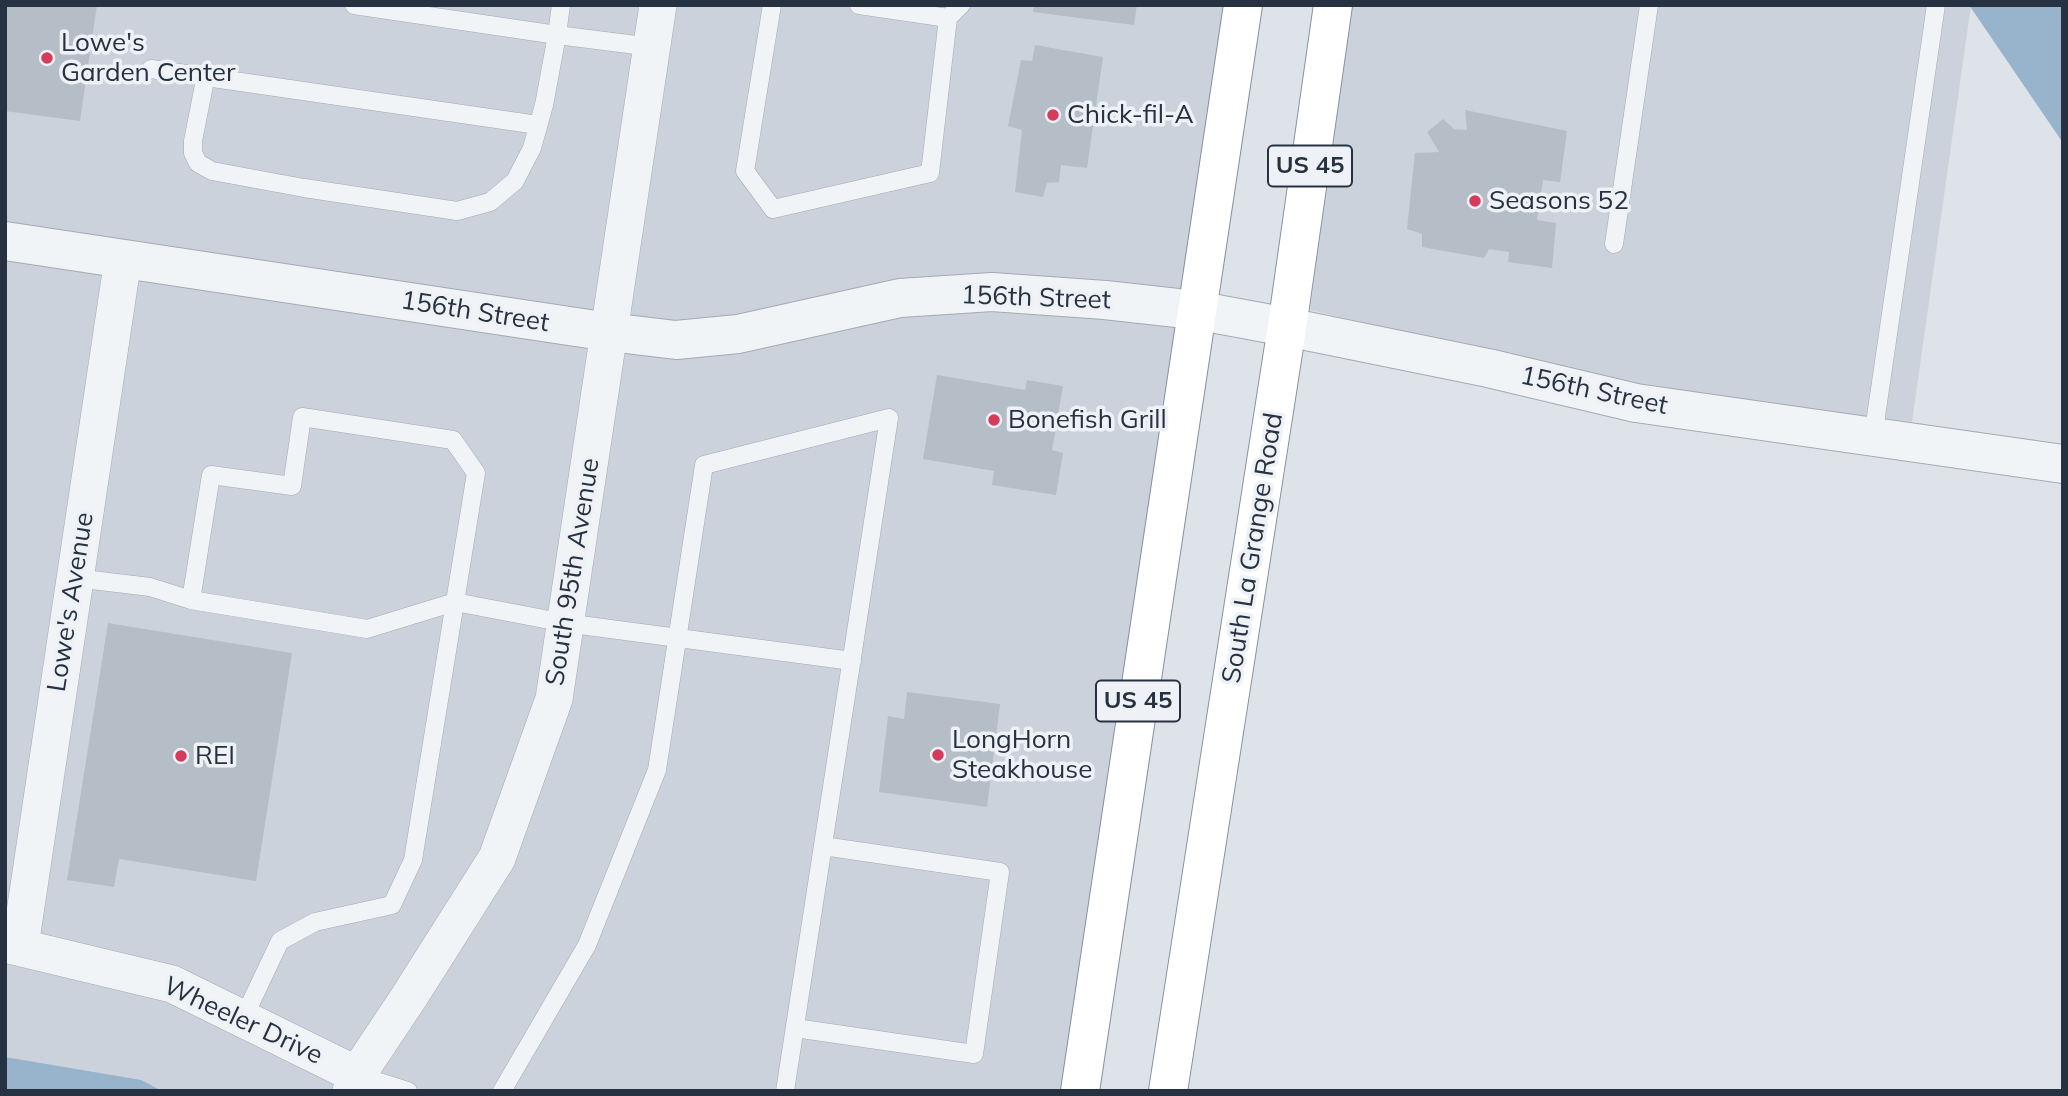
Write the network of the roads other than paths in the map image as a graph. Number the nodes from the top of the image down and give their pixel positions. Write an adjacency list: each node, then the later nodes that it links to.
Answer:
1 (354, 5): 12 (lane)
2 (561, 5): 12 (lane)
3 (658, 5): 13 (street, South 95th Avenue)
4 (772, 5): 11 (lane)
5 (859, 5): 11 (lane)
6 (961, 5): 11 (lane)
7 (1242, 5): 20 (highway, US 45)
8 (1333, 5): 21 (highway, South La Grange Road / US 45)
9 (1649, 5): 18 (lane)
10 (1936, 5): 23 (lane)
11 (948, 19)
12 (557, 35): 13 (lane); 16 (lane)
13 (652, 47): 22 (street, South 95th Avenue)
14 (151, 69): 15 (lane)
15 (206, 75): 16 (lane); 16 (lane)
16 (538, 125)
17 (5, 242): 19 (street, 156th Street)
18 (1614, 244)
19 (123, 259): 22 (street, 156th Street); 25 (street, Lowe's Avenue)
20 (1195, 310): 21 (street, 156th Street); 22 (street, 156th Street); 39 (highway, US 45)
21 (1287, 327): 23 (street, 156th Street); 40 (highway, South La Grange Road / US 45)
22 (609, 332): 28 (street, South 95th Avenue)
23 (1872, 437): 24 (street, 156th Street)
24 (2063, 464)
25 (75, 578): 26 (lane); 32 (street, Lowe's Avenue)
26 (191, 600): 27 (lane); 27 (lane)
27 (455, 602): 28 (lane); 33 (lane)
28 (565, 623): 29 (lane); 35 (street, South 95th Avenue)
29 (677, 638): 30 (lane); 30 (lane); 37 (lane)
30 (852, 661): 31 (lane)
31 (823, 846): 34 (lane); 34 (lane)
32 (12, 945): 33 (street, Wheeler Drive)
33 (243, 1019): 35 (street, Wheeler Drive)
34 (795, 1028): 38 (lane)
35 (354, 1083): 36 (lane)
36 (408, 1091)
37 (502, 1091)
38 (785, 1091)
39 (1080, 1091)
40 (1168, 1091)

